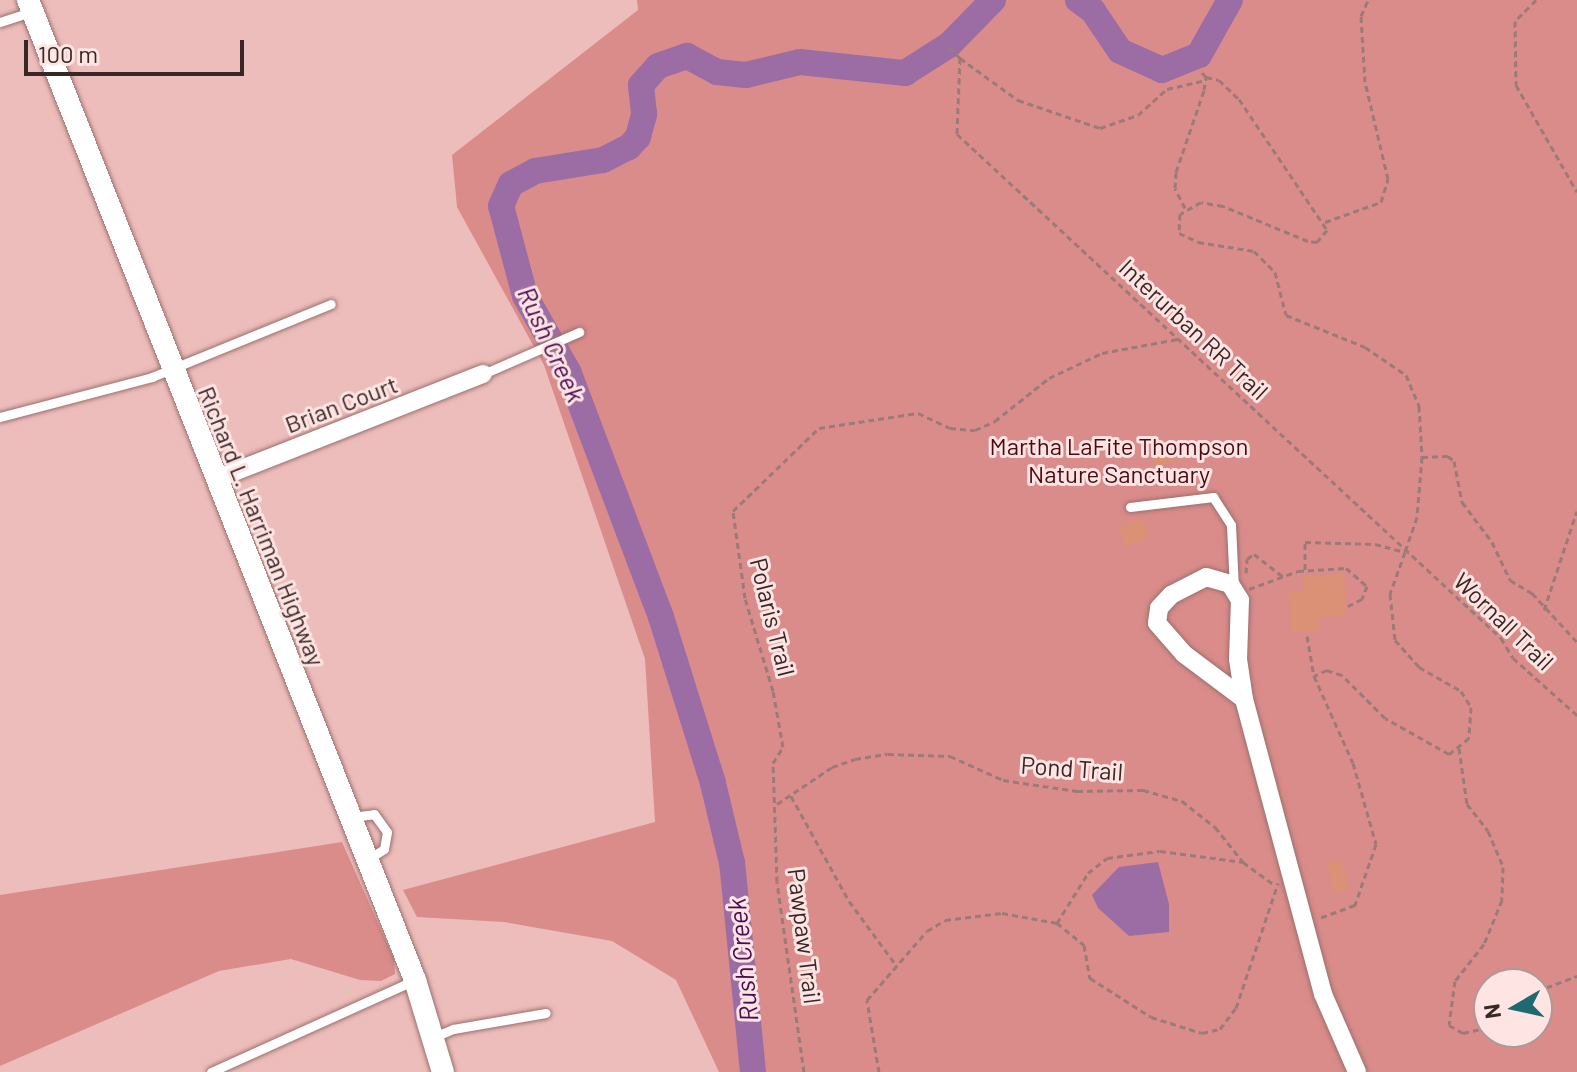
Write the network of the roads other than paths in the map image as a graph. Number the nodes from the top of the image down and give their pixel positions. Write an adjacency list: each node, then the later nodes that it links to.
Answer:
1 (30, 6): 2 (lane); 5 (street, Richard L. Harriman Highway)
2 (0, 22)
3 (331, 304): 5 (lane)
4 (579, 332): 6 (lane)
5 (171, 366): 7 (lane); 8 (street, Richard L. Harriman Highway)
6 (483, 374): 8 (street, Brian Court)
7 (0, 417)
8 (216, 479): 12 (street, Richard L. Harriman Highway)
9 (1130, 507): 10 (lane)
10 (1236, 593): 11 (street); 11 (street)
11 (1244, 699): 17 (street)
12 (415, 980): 14 (street, Richard L. Harriman Highway); 15 (lane)
13 (546, 1013): 14 (lane)
14 (434, 1037): 16 (street, Richard L. Harriman Highway)
15 (211, 1072)
16 (443, 1072)
17 (1357, 1072)

